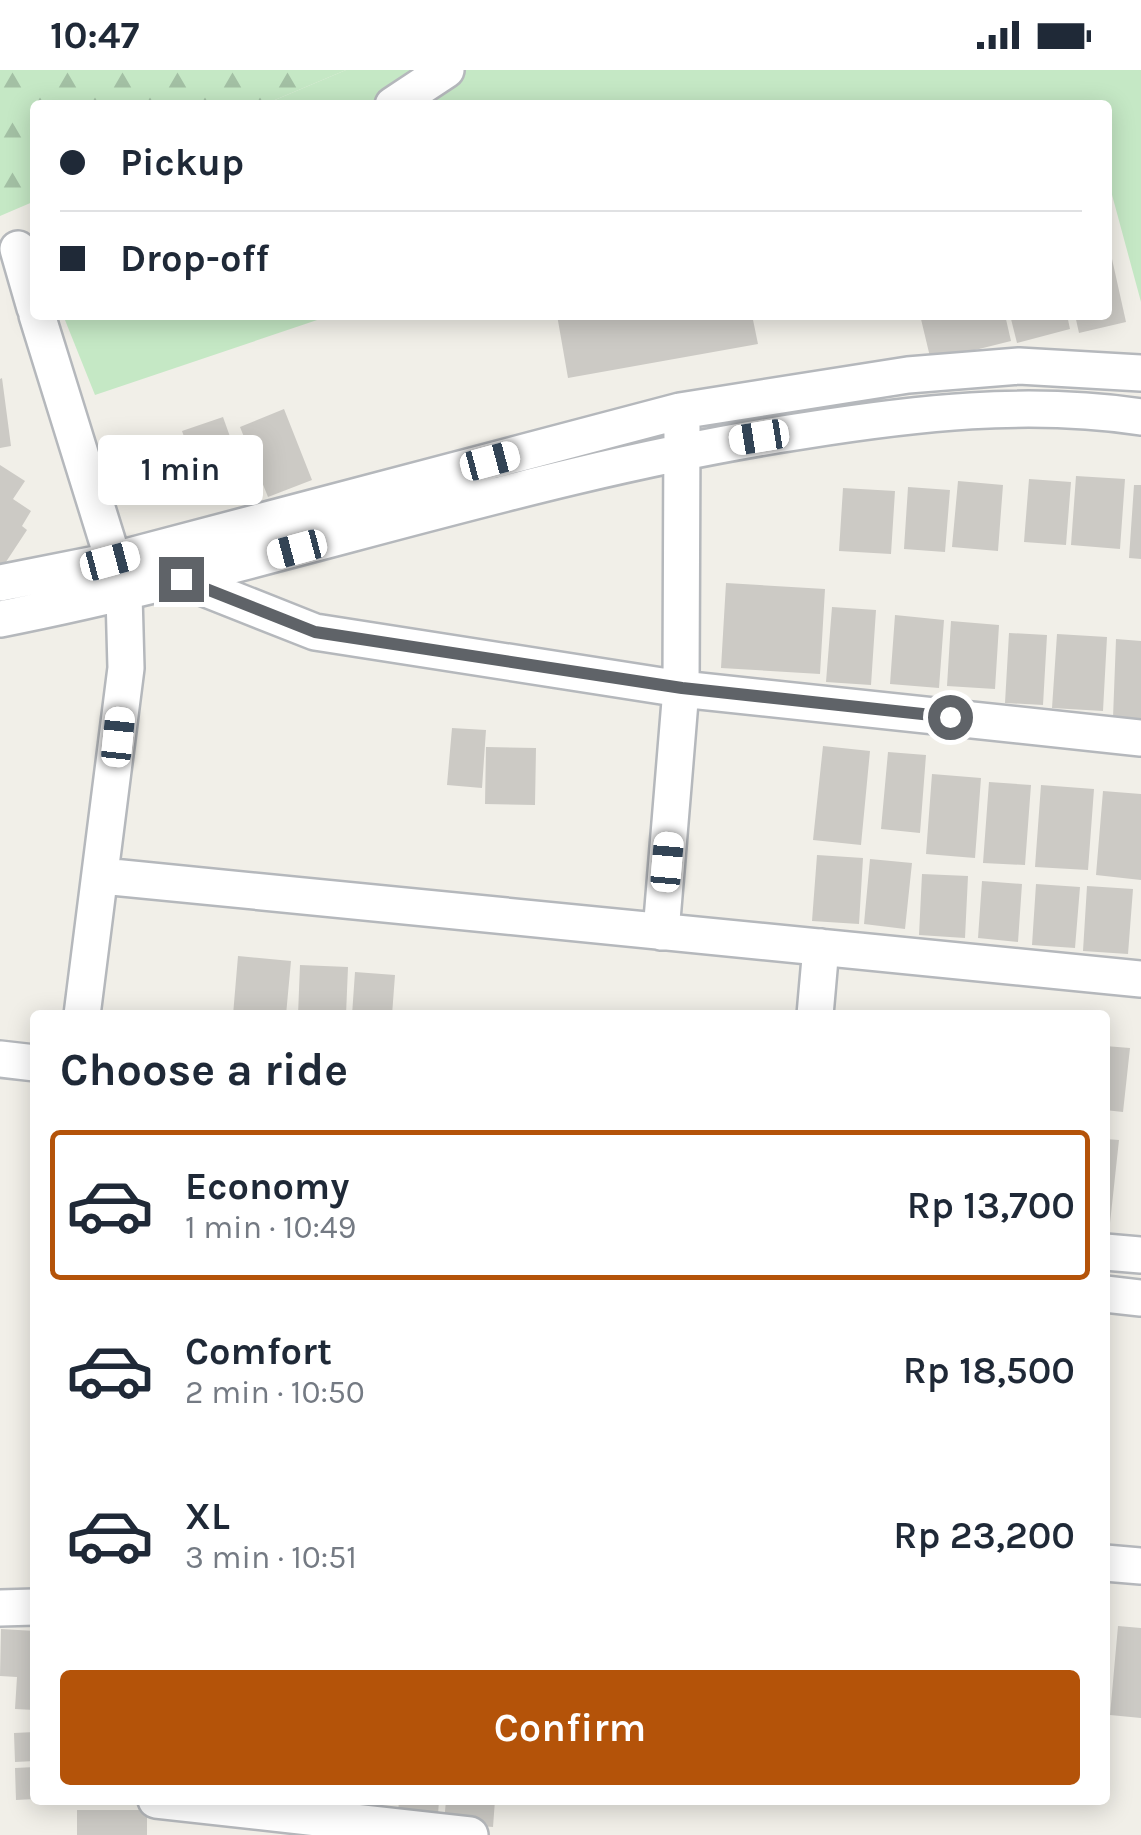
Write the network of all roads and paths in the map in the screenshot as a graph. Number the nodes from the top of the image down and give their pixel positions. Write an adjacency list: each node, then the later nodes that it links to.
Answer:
1 (446, 70): 2 (street)
2 (400, 100)
3 (18, 249): 4 (street)
4 (30, 291)
5 (38, 320): 10 (street)
6 (1141, 373): 7 (street)
7 (680, 410): 9 (street); 10 (street)
8 (1141, 416): 9 (street)
9 (683, 449): 11 (street); 15 (street)
10 (110, 561): 12 (street); 13 (street)
11 (181, 579): 13 (street); 15 (street)
12 (0, 583)
13 (124, 595): 14 (street); 17 (street)
14 (0, 620)
15 (682, 688): 16 (street); 18 (street)
16 (1141, 738)
17 (102, 876): 18 (street); 21 (street)
18 (662, 932): 19 (street)
19 (821, 947): 20 (street); 22 (street)
20 (1141, 979)
21 (83, 1010)
22 (815, 1010)
23 (0, 1059): 24 (street)
24 (30, 1062)
25 (1110, 1252): 26 (street)
26 (1141, 1255)
27 (1110, 1295): 28 (street)
28 (1141, 1298)
29 (1110, 1563): 30 (street)
30 (1141, 1566)
31 (0, 1608): 32 (street)
32 (30, 1608)
33 (201, 1805): 34 (street)
34 (470, 1835)

